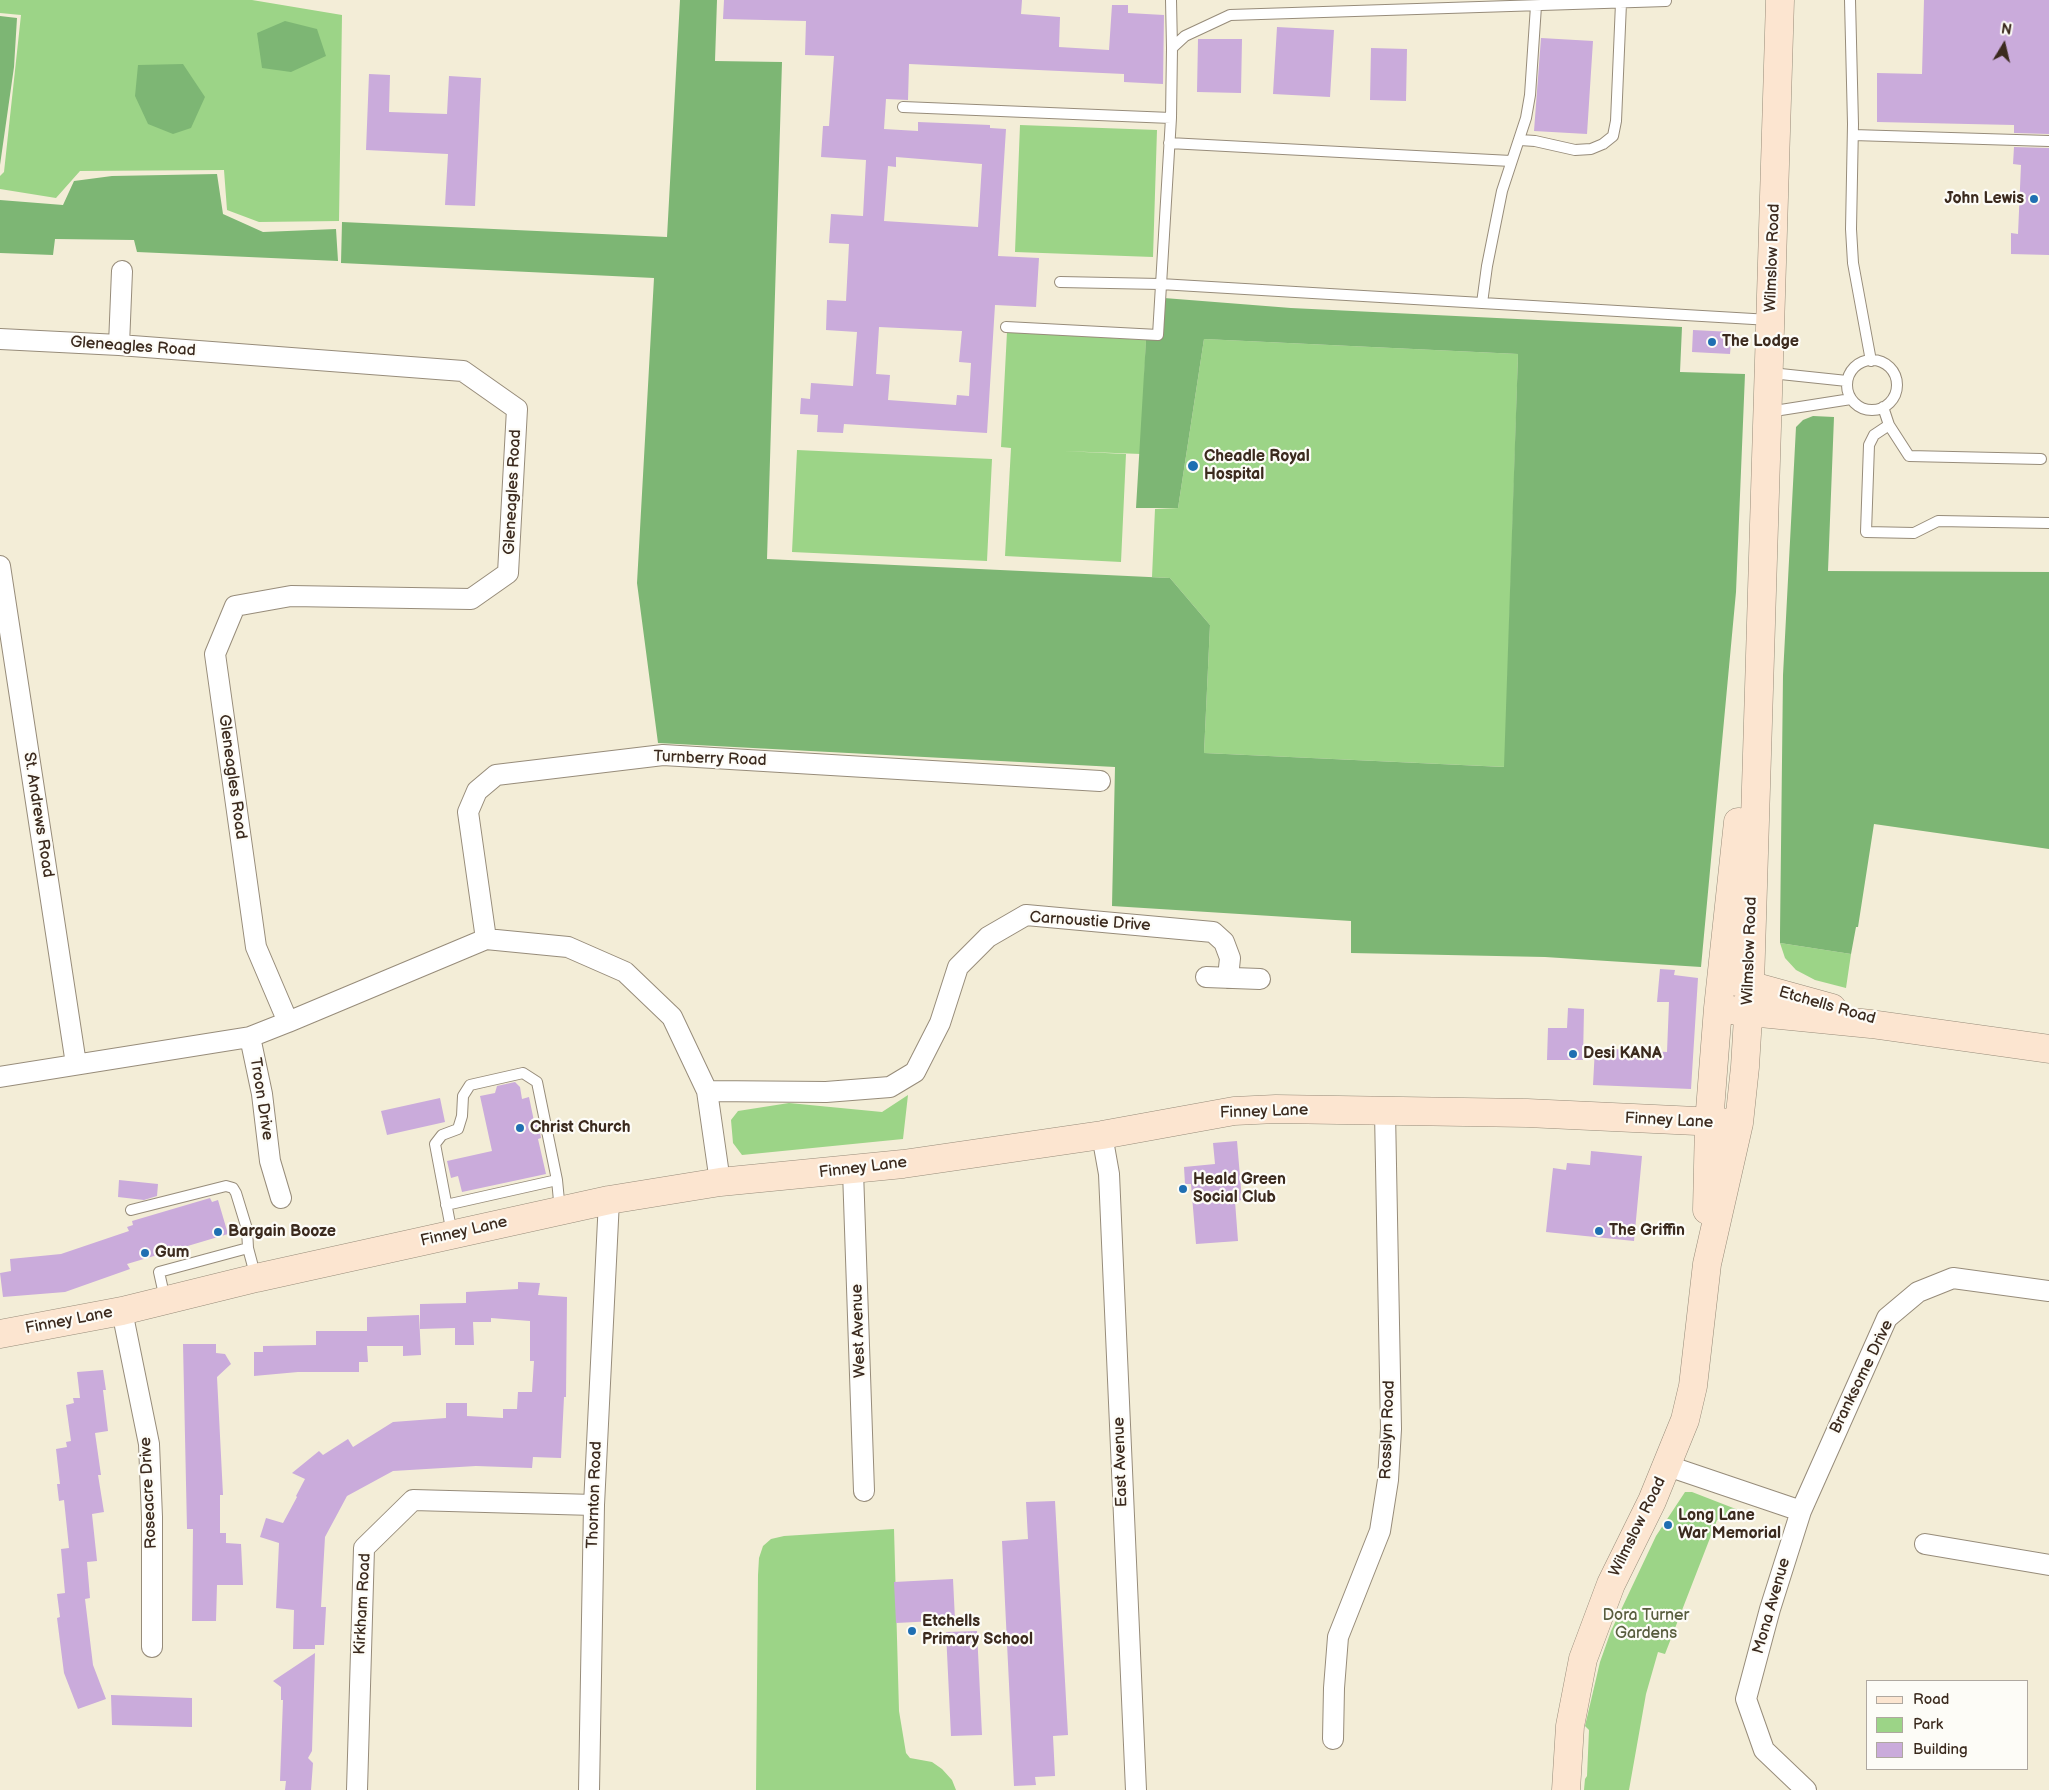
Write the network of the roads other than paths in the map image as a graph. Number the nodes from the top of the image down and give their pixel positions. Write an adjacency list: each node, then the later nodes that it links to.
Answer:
1 (1171, 0): 7 (lane)
2 (1780, 0): 19 (main road, Wilmslow Road)
3 (1850, 0): 10 (lane)
4 (1666, 2): 5 (lane)
5 (1621, 3): 6 (lane); 11 (lane)
6 (1536, 6): 7 (lane); 11 (lane)
7 (1172, 48): 9 (lane)
8 (903, 107): 9 (lane)
9 (1171, 118): 13 (lane)
10 (1853, 135): 12 (lane); 23 (lane)
11 (1520, 140): 14 (lane)
12 (2049, 141)
13 (1169, 143): 14 (lane); 17 (lane)
14 (1512, 162): 18 (lane)
15 (122, 271): 22 (street)
16 (1060, 282): 17 (lane)
17 (1160, 284): 18 (lane); 20 (lane)
18 (1482, 303): 19 (lane)
19 (1771, 320): 24 (main road, Wilmslow Road)
20 (1006, 327)
21 (0, 339): 22 (street, Gleneagles Road)
22 (118, 345): 43 (street, Gleneagles Road)
23 (1871, 360): 25 (lane); 27 (lane)
24 (1770, 372): 25 (lane); 28 (main road, Wilmslow Road)
25 (1847, 382): 26 (lane)
26 (1851, 399): 27 (lane); 28 (lane)
27 (1883, 408): 29 (lane)
28 (1768, 412): 33 (main road, Wilmslow Road)
29 (1889, 425): 30 (lane); 31 (lane)
30 (2041, 459)
31 (2049, 523)
32 (0, 566): 48 (street, St. Andrews Road)
33 (1761, 635): 39 (main road, Wilmslow Road); 40 (main road, Wilmslow Road)
34 (1100, 781): 35 (street, Turnberry Road)
35 (486, 939): 43 (street); 51 (street)
36 (1206, 977): 37 (street)
37 (1228, 978): 38 (street); 51 (street, Carnoustie Drive)
38 (1260, 979)
39 (1722, 979): 40 (main road, Etchells Road); 41 (main road, Wilmslow Road)
40 (1750, 984): 42 (main road, Wilmslow Road); 45 (main road, Etchells Road)
41 (1718, 1008): 42 (main road, Etchells Road); 53 (main road, Wilmslow Road)
42 (1748, 1012): 44 (main road, Etchells Road); 49 (main road, Wilmslow Road)
43 (288, 1022): 46 (street)
44 (1871, 1024): 45 (main road, Etchells Road); 49 (main road)
45 (1903, 1028): 47 (main road, Etchells Road)
46 (250, 1038): 48 (street); 59 (street, Troon Drive)
47 (2049, 1048)
48 (76, 1064): 50 (street)
49 (1745, 1067): 54 (main road, Wilmslow Road)
50 (0, 1077)
51 (707, 1091): 58 (street)
52 (1386, 1112): 53 (main road, Finney Lane); 55 (main road, Finney Lane); 79 (street, Rosslyn Road)
53 (1709, 1123): 54 (main road, Finney Lane); 66 (main road, Wilmslow Road)
54 (1739, 1124): 66 (main road, Wilmslow Road)
55 (1102, 1135): 56 (main road, Finney Lane); 82 (street, East Avenue)
56 (853, 1171): 58 (main road, Finney Lane); 73 (street, West Avenue)
57 (557, 1180): 61 (lane); 61 (lane); 63 (lane)
58 (720, 1182): 60 (main road, Finney Lane)
59 (281, 1198)
60 (609, 1200): 63 (main road, Finney Lane); 74 (street, Thornton Road)
61 (446, 1205): 64 (lane)
62 (130, 1210): 65 (lane)
63 (560, 1211): 64 (main road, Finney Lane)
64 (452, 1235): 67 (main road, Finney Lane)
65 (248, 1248): 67 (lane); 69 (lane)
66 (1708, 1264): 72 (main road, Wilmslow Road)
67 (256, 1278): 69 (main road, Finney Lane)
68 (2049, 1292): 75 (street, Branksome Drive)
69 (165, 1300): 70 (main road, Finney Lane)
70 (122, 1311): 71 (main road, Finney Lane); 78 (street, Roseacre Drive)
71 (0, 1334)
72 (1668, 1466): 75 (street); 83 (main road, Wilmslow Road)
73 (864, 1491)
74 (594, 1505): 80 (street, Kirkham Road); 81 (street, Thornton Road)
75 (1801, 1511): 84 (street, Mona Avenue)
76 (1924, 1544): 77 (street)
77 (2049, 1565)
78 (152, 1647)
79 (1333, 1739)
80 (357, 1790)
81 (589, 1790)
82 (1136, 1790)
83 (1566, 1790)
84 (1806, 1790)

